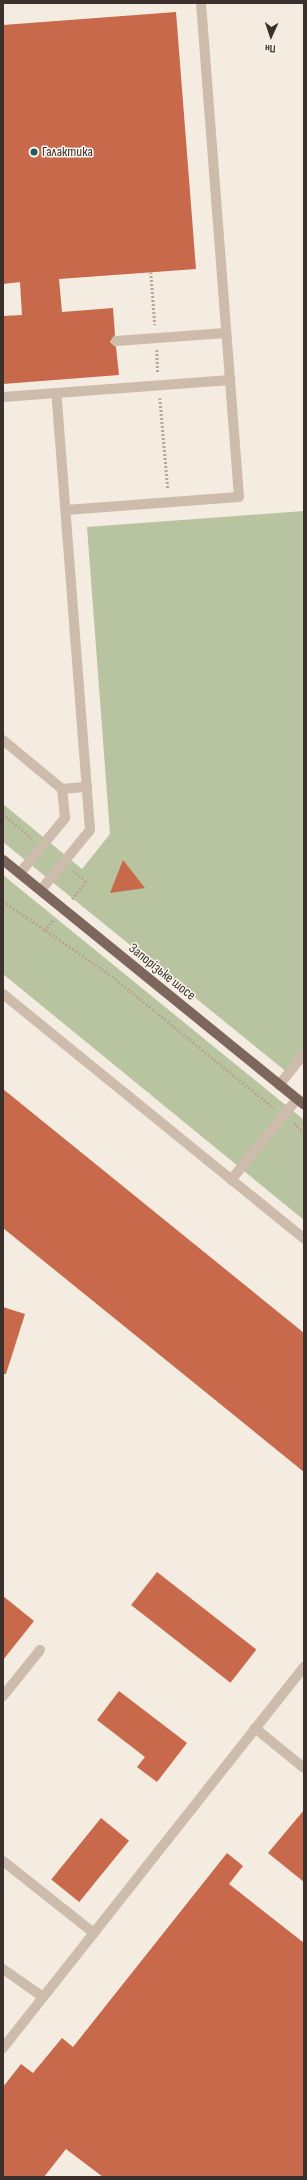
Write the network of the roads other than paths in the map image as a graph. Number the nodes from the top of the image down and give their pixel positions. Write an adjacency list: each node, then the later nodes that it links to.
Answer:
1 (201, 3): 2 (street)
2 (226, 333): 3 (street); 4 (street)
3 (116, 341)
4 (230, 380): 5 (street); 7 (street)
5 (56, 393): 6 (street); 7 (street)
6 (3, 397)
7 (66, 510): 9 (street)
8 (3, 740): 10 (street)
9 (87, 786): 10 (street); 13 (street)
10 (62, 789): 12 (street)
11 (3, 860): 12 (main road, Запорізьке шосе)
12 (20, 873): 13 (main road, Запорізьке шосе)
13 (41, 890): 16 (main road, Запорізьке шосе)
14 (3, 994): 18 (street)
15 (304, 1054): 16 (street)
16 (279, 1085): 17 (main road, Запорізьке шосе)
17 (300, 1102): 18 (street)
18 (231, 1180): 19 (street)
19 (304, 1239)
20 (40, 1650): 22 (street)
21 (303, 1669): 23 (street)
22 (3, 1696)
23 (256, 1728): 24 (street); 26 (street)
24 (304, 1768)
25 (3, 1861): 26 (street)
26 (94, 1932): 28 (street)
27 (3, 1968): 28 (street)
28 (43, 1997): 29 (street)
29 (3, 2048)

